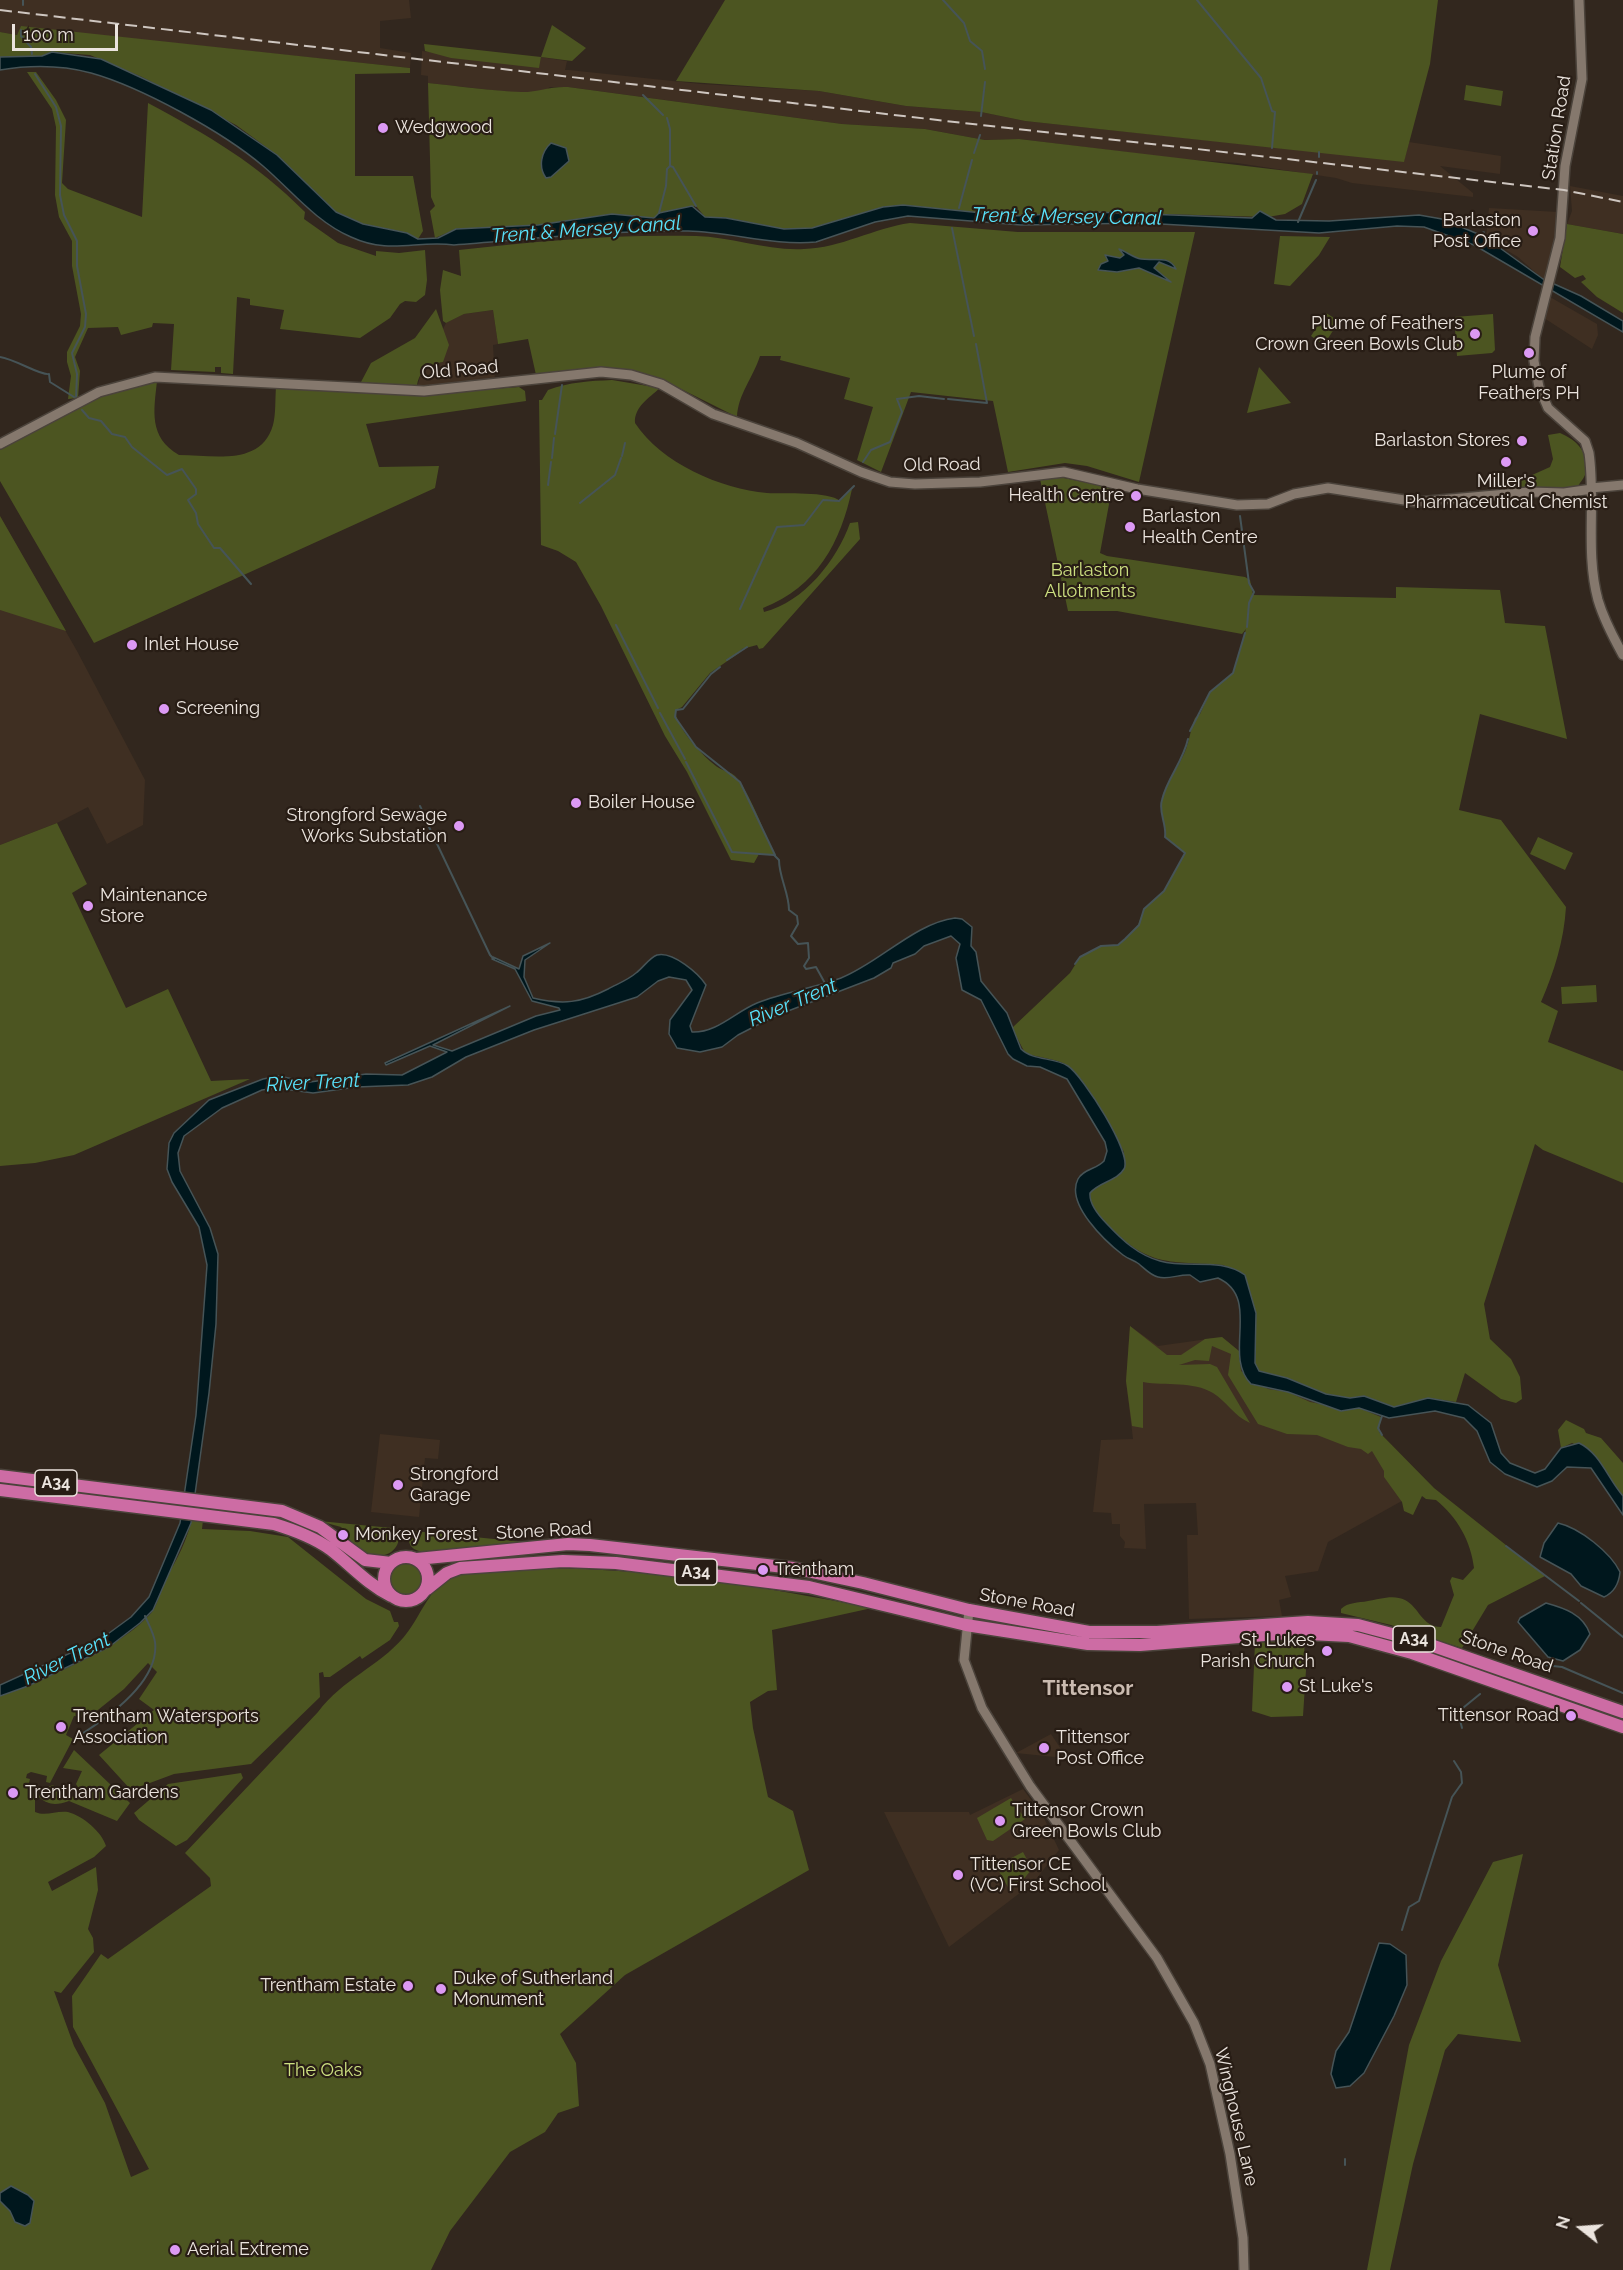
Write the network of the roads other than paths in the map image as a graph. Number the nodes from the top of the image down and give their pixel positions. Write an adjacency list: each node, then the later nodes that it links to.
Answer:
1 (1579, 0): 4 (street, Station Road)
2 (0, 444): 4 (street, Old Road)
3 (1623, 485): 4 (street, Old Road)
4 (1592, 489): 5 (street)
5 (1623, 655)
6 (0, 1476): 8 (highway, A34)
7 (0, 1490): 8 (highway, A34)
8 (174, 1503): 10 (highway, A34); 12 (highway, A34)
9 (417, 1559): 10 (highway); 11 (highway); 13 (highway, Stone Road / A34)
10 (391, 1563): 12 (highway)
11 (427, 1589): 12 (highway); 14 (highway, Stone Road / A34)
12 (391, 1596)
13 (969, 1610): 14 (street, Winghouse Lane); 15 (highway, Stone Road / A34)
14 (966, 1625): 16 (highway, Stone Road / A34); 17 (street, Winghouse Lane)
15 (1623, 1712)
16 (1623, 1727)
17 (1244, 2270)

